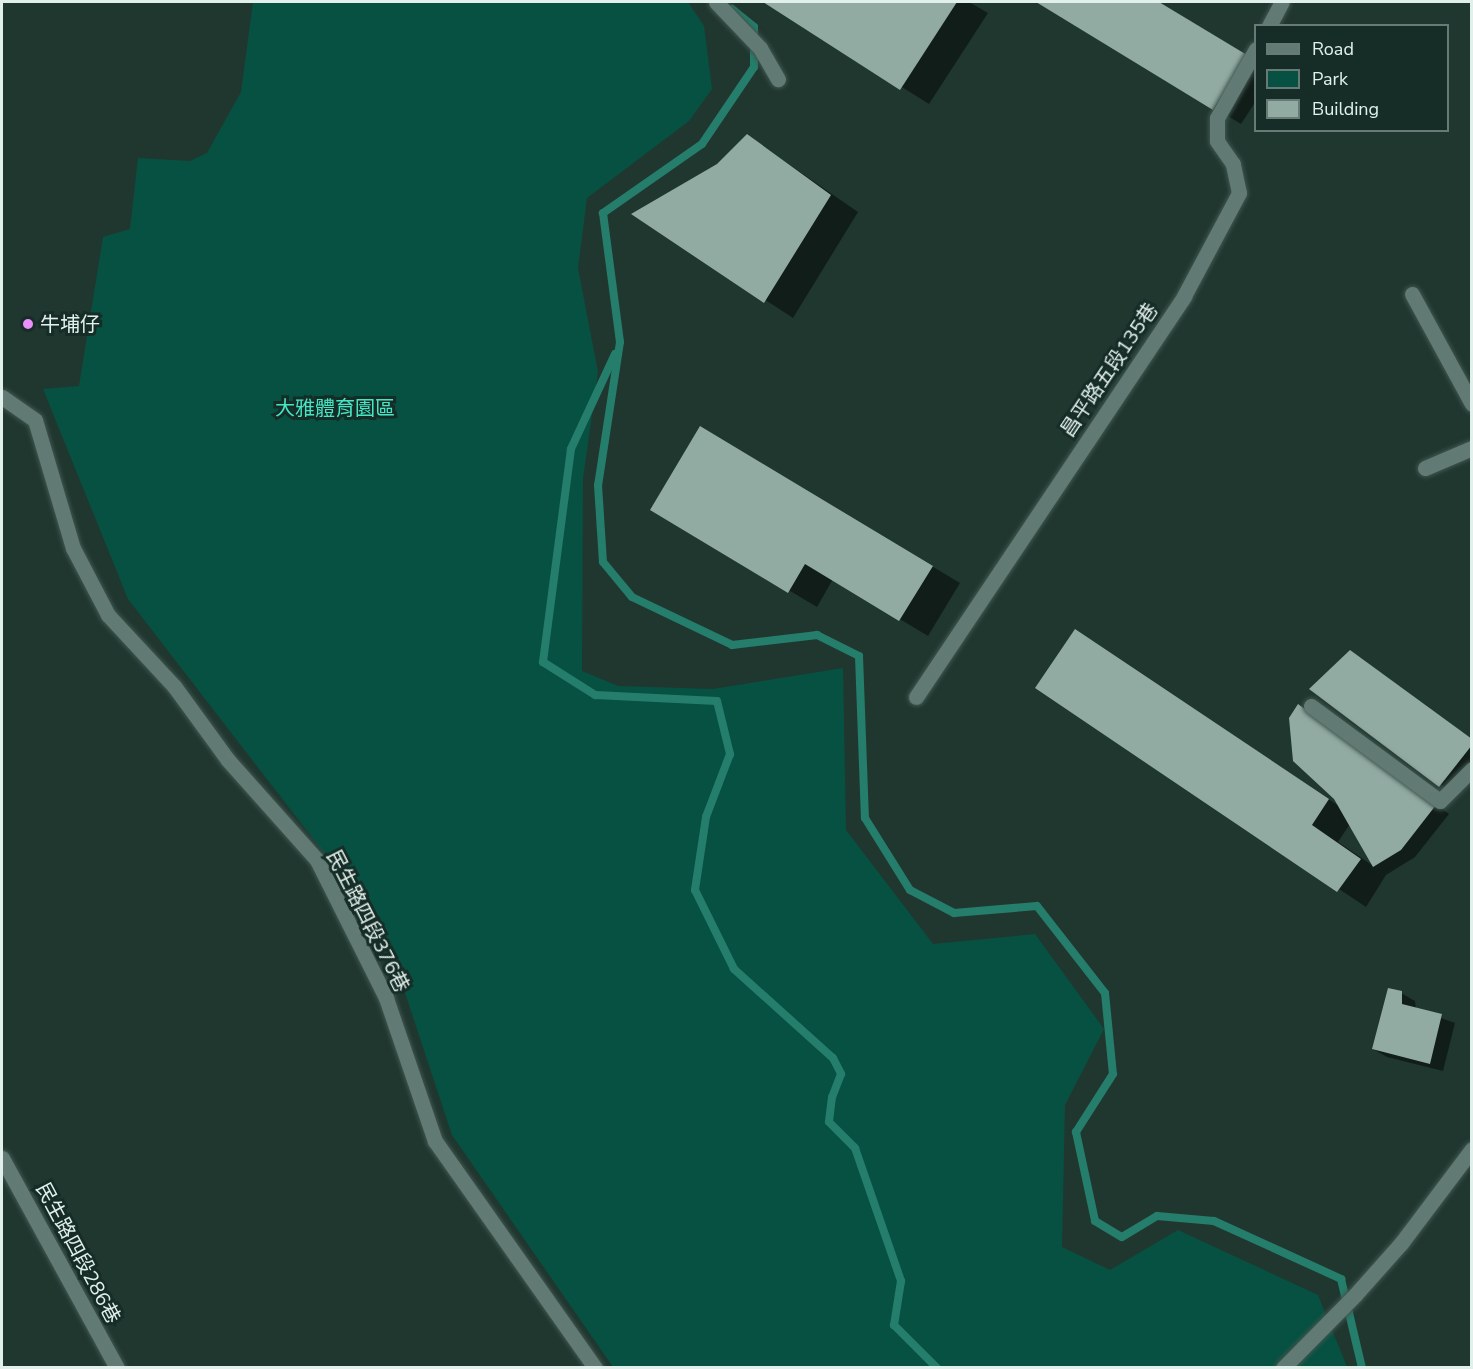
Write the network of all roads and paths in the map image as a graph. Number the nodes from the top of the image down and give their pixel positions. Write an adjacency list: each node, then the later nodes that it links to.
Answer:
1 (716, 2): 5 (street)
2 (1282, 2): 3 (street)
3 (1270, 24)
4 (1254, 53): 11 (street, 昌平路五段135巷)
5 (778, 79)
6 (1412, 294): 8 (street)
7 (2, 397): 17 (street, 民生路四段376巷)
8 (1472, 404)
9 (1472, 448): 10 (street)
10 (1425, 468)
11 (916, 697)
12 (1311, 706): 13 (street)
13 (1472, 769)
14 (1472, 1149): 18 (street)
15 (2, 1158): 16 (street, 民生路四段286巷)
16 (117, 1368)
17 (595, 1368)
18 (1283, 1368)

